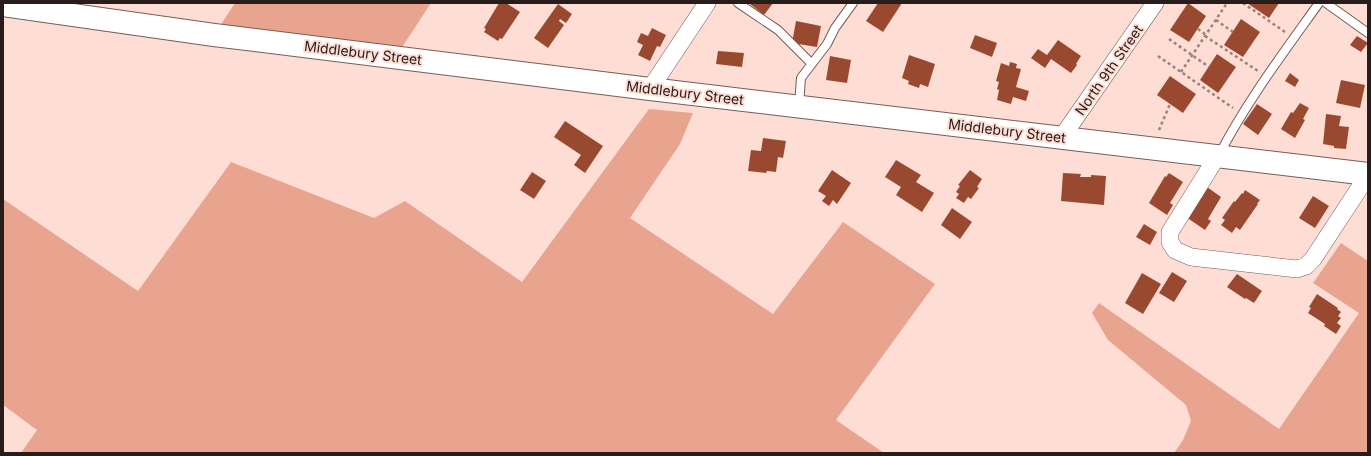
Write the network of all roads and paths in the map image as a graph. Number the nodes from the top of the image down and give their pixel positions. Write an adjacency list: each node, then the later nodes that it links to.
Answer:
1 (707, 3): 23 (street)
2 (738, 3): 19 (lane)
3 (853, 3): 19 (lane)
4 (1156, 3): 28 (street, North 9th Street)
5 (1227, 3): 10 (path)
6 (1243, 3): 15 (path)
7 (1318, 3): 15 (lane)
8 (1326, 3): 13 (lane)
9 (3, 5): 23 (main road, Middlebury Street)
10 (1216, 20): 12 (path); 14 (path)
11 (1198, 29): 14 (path)
12 (1233, 32)
13 (1368, 33)
14 (1206, 35): 18 (path); 22 (path)
15 (1294, 38): 22 (lane)
16 (1169, 40): 18 (path)
17 (1158, 56): 21 (path)
18 (1192, 56): 20 (path); 21 (path)
19 (811, 64): 25 (lane)
20 (1209, 67)
21 (1181, 72): 26 (path)
22 (1267, 77): 26 (lane)
23 (650, 89): 25 (main road, Middlebury Street)
24 (1170, 104): 27 (path)
25 (799, 107): 28 (main road, Middlebury Street)
26 (1242, 114): 29 (lane)
27 (1159, 130)
28 (1062, 137): 29 (main road, Middlebury Street)
29 (1218, 155): 30 (main road, Middlebury Street); 30 (street)
30 (1368, 175)

